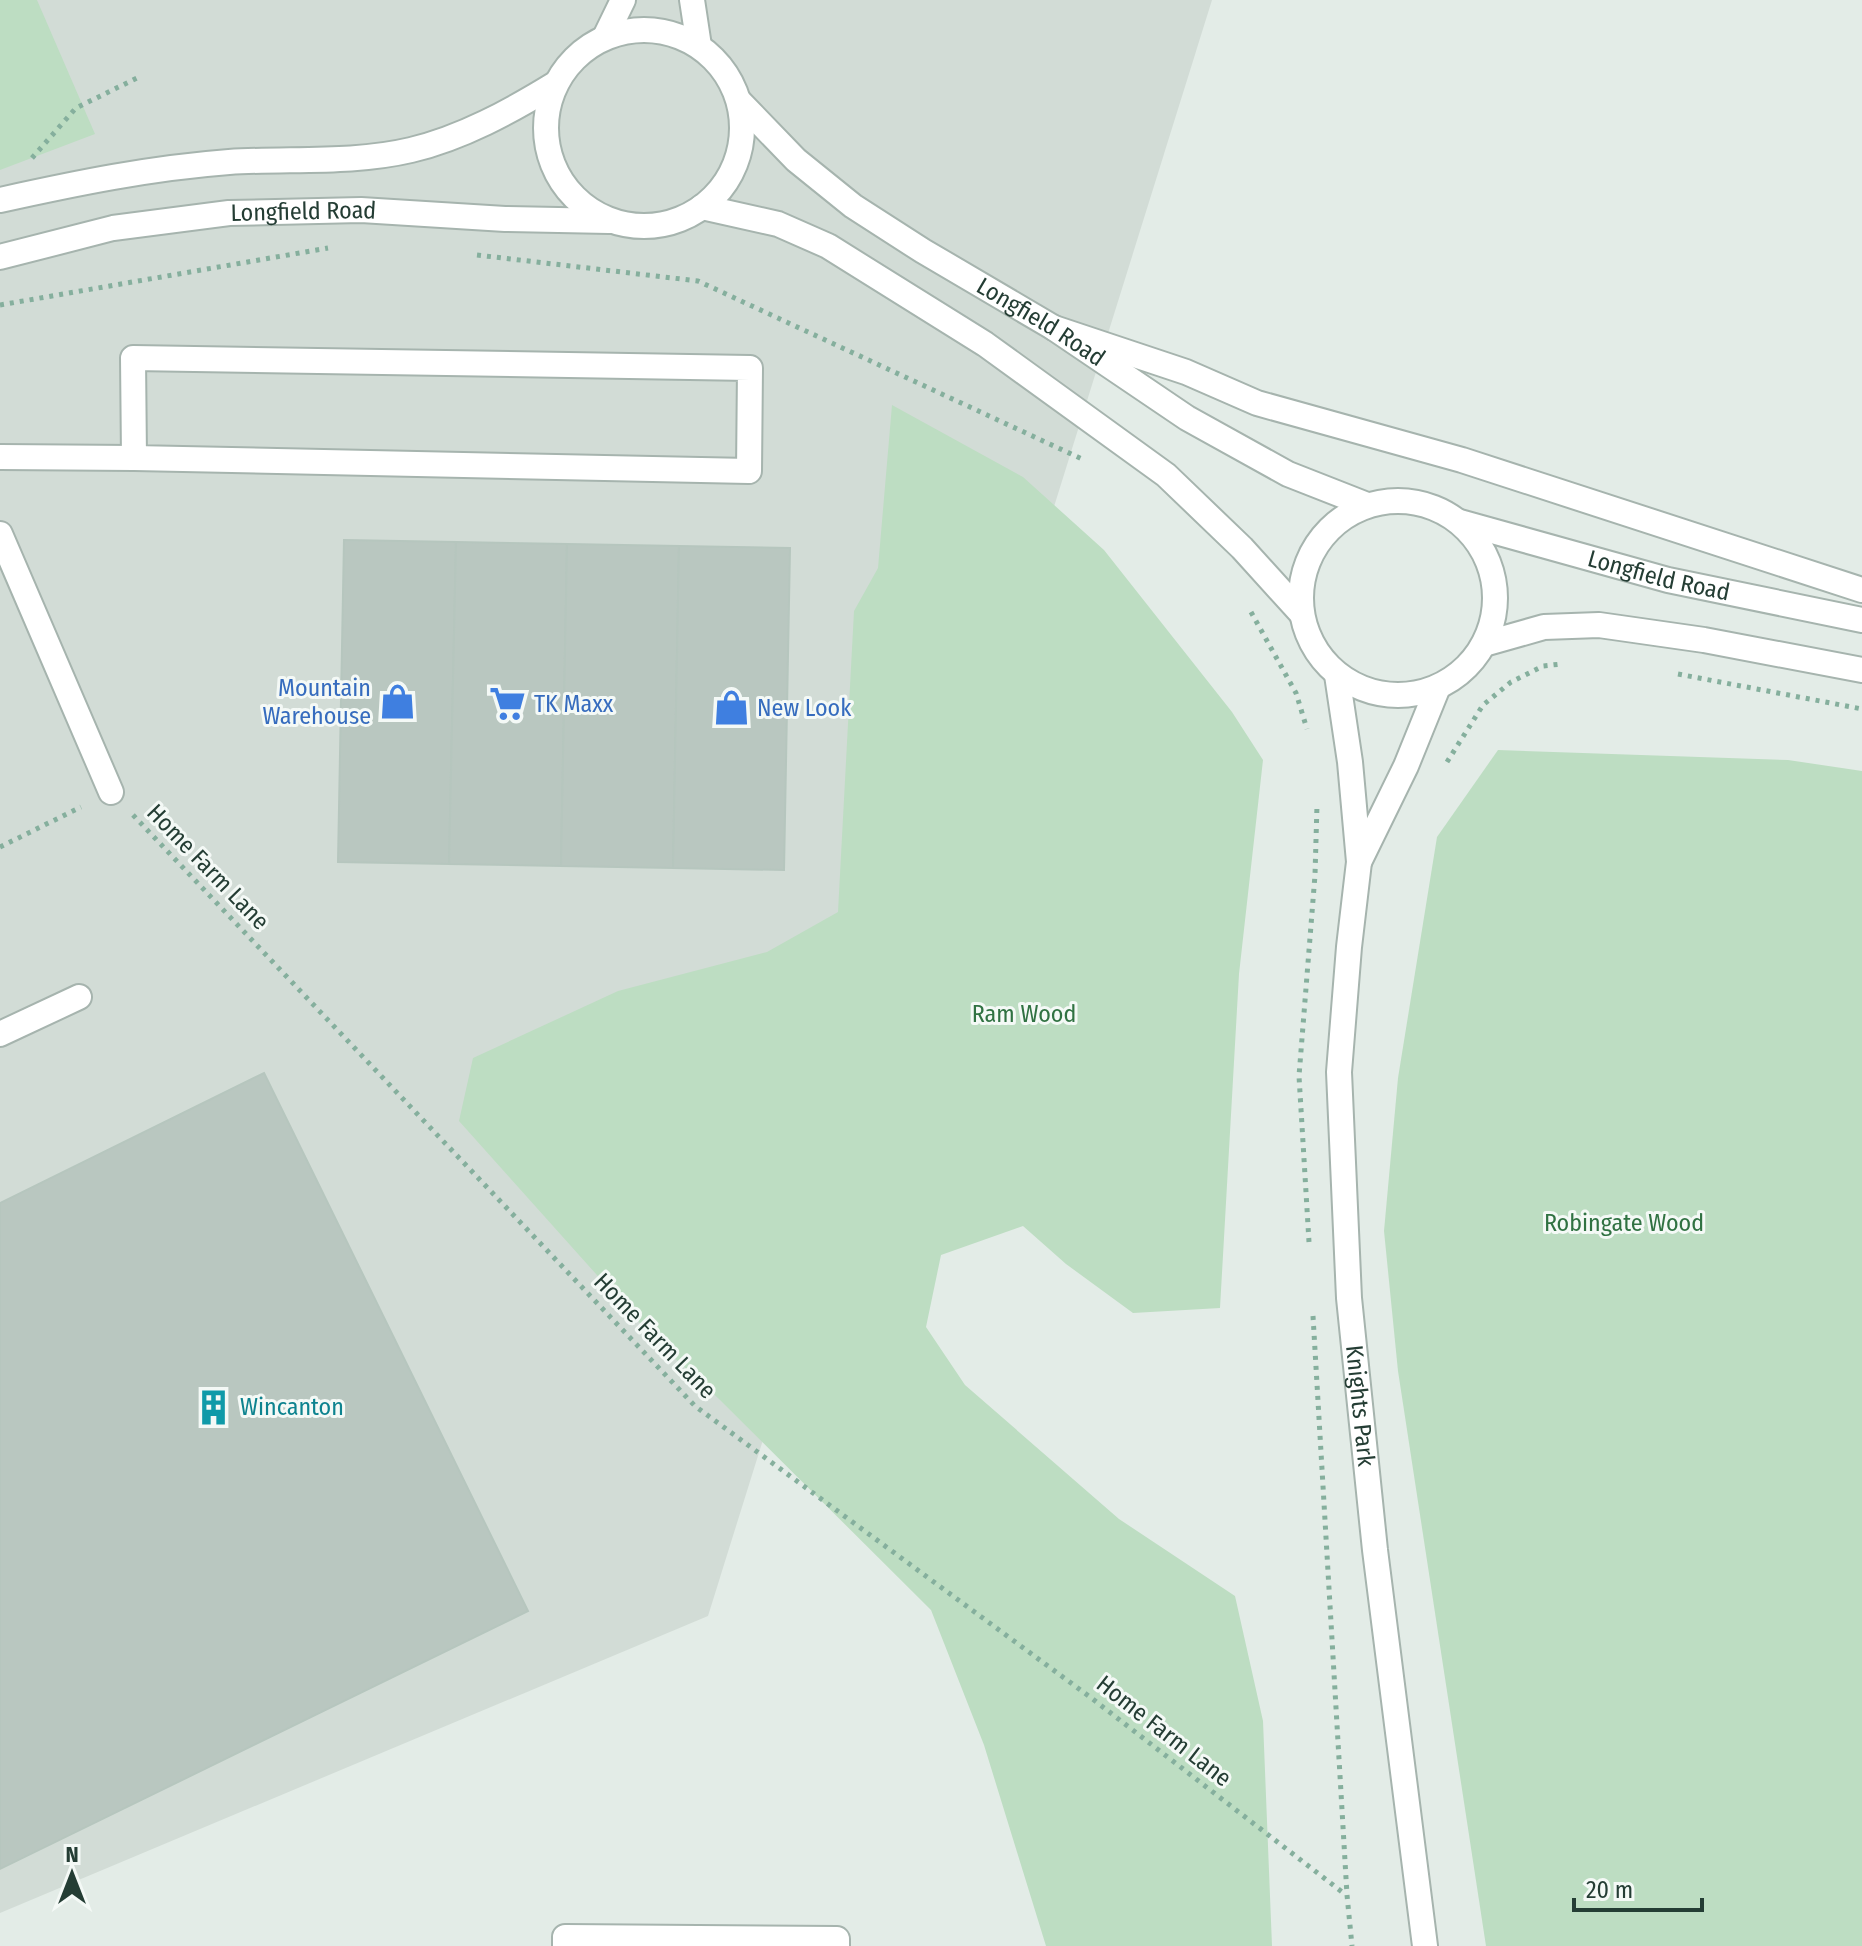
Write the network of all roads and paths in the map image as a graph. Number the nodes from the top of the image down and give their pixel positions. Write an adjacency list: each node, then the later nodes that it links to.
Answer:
1 (623, 0): 3 (street)
2 (692, 0): 4 (street)
3 (605, 37): 4 (street); 6 (street)
4 (699, 46): 7 (street)
5 (137, 78): 8 (path)
6 (555, 84): 9 (street); 11 (street)
7 (739, 101): 10 (street); 16 (street, Longfield Road)
8 (28, 163)
9 (0, 200)
10 (702, 207): 11 (street); 25 (street, Longfield Road)
11 (611, 221): 14 (street, Longfield Road)
12 (334, 247): 15 (path)
13 (475, 254): 19 (path)
14 (0, 257)
15 (0, 305)
16 (1054, 328): 20 (street, Longfield Road); 23 (street)
17 (0, 457): 18 (street)
18 (134, 458): 18 (street)
19 (1086, 462)
20 (1367, 505): 21 (street); 25 (street)
21 (1458, 521): 26 (street, Longfield Road); 27 (street)
22 (0, 534): 36 (street)
23 (1862, 590)
24 (1251, 612): 34 (path)
25 (1301, 613): 31 (street)
26 (1862, 620)
27 (1484, 644): 29 (street); 32 (street)
28 (1565, 663): 35 (path)
29 (1862, 670)
30 (1670, 673): 33 (path)
31 (1337, 675): 32 (street); 39 (street, Knights Park)
32 (1438, 687): 35 (street, Knights Park)
33 (1862, 709)
34 (1309, 734)
35 (1406, 766): 39 (street, Knights Park)
36 (111, 792): 38 (path); 44 (path, Home Farm Lane)
37 (1317, 804): 42 (path)
38 (0, 847)
39 (1359, 862): 48 (street, Knights Park)
40 (79, 997): 41 (street)
41 (0, 1034)
42 (1309, 1250)
43 (1313, 1313): 44 (path)
44 (1347, 1895): 47 (path)
45 (565, 1946): 46 (street)
46 (837, 1946)
47 (1352, 1946)
48 (1425, 1946)

